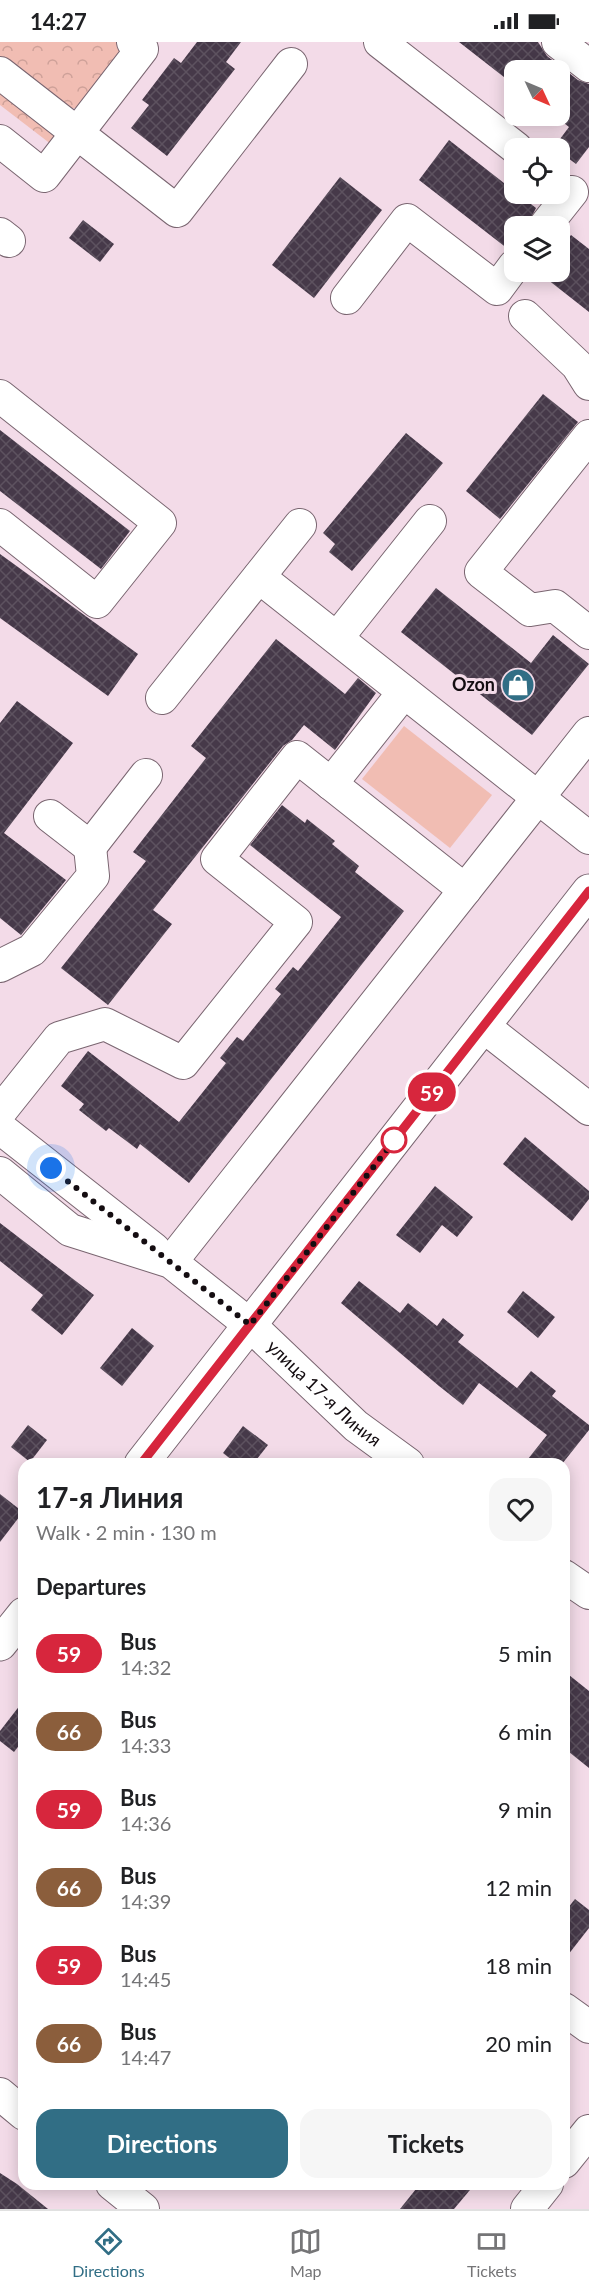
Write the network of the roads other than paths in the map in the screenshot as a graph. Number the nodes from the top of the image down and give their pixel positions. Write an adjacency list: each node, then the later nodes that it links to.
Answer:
1 (133, 42): 7 (street)
2 (380, 42): 8 (street)
3 (558, 42): 5 (street)
4 (291, 64): 7 (street)
5 (589, 66)
6 (0, 73): 7 (street)
7 (77, 133): 9 (street)
8 (504, 139)
9 (0, 141)
10 (577, 191): 11 (street)
11 (554, 216)
12 (504, 279): 13 (street)
13 (346, 298)
14 (525, 316): 15 (street)
15 (589, 384)
16 (0, 396): 19 (street)
17 (589, 436): 22 (street)
18 (430, 520): 23 (street)
19 (0, 525)
20 (300, 525): 21 (street)
21 (259, 577): 23 (street); 25 (street)
22 (589, 633)
23 (337, 638): 24 (street)
24 (404, 692): 28 (street); 29 (street)
25 (162, 698)
26 (589, 733): 29 (street)
27 (146, 775): 32 (street)
28 (331, 784): 33 (street); 38 (street)
29 (538, 798): 31 (street); 33 (street)
30 (50, 816): 32 (street)
31 (589, 838)
32 (90, 847): 35 (street)
33 (465, 890): 41 (street)
34 (589, 891): 36 (main road)
35 (0, 966)
36 (483, 1026): 37 (street); 42 (main road)
37 (589, 1109)
38 (0, 1112)
39 (0, 1128): 41 (street)
40 (0, 1173): 41 (street, улица 17-я Линия)
41 (171, 1262): 42 (street, улица 17-я Линия)
42 (250, 1325): 43 (main road); 44 (street, улица 17-я Линия)
43 (146, 1458)
44 (400, 1458)
45 (570, 1580): 46 (street)
46 (589, 1593)
47 (570, 2013): 48 (street)
48 (589, 2027)
49 (0, 2094): 50 (street)
50 (18, 2109)
51 (589, 2130): 52 (street)
52 (570, 2154)
53 (119, 2190): 55 (street)
54 (542, 2190): 56 (street)
55 (143, 2209)
56 (527, 2209)

